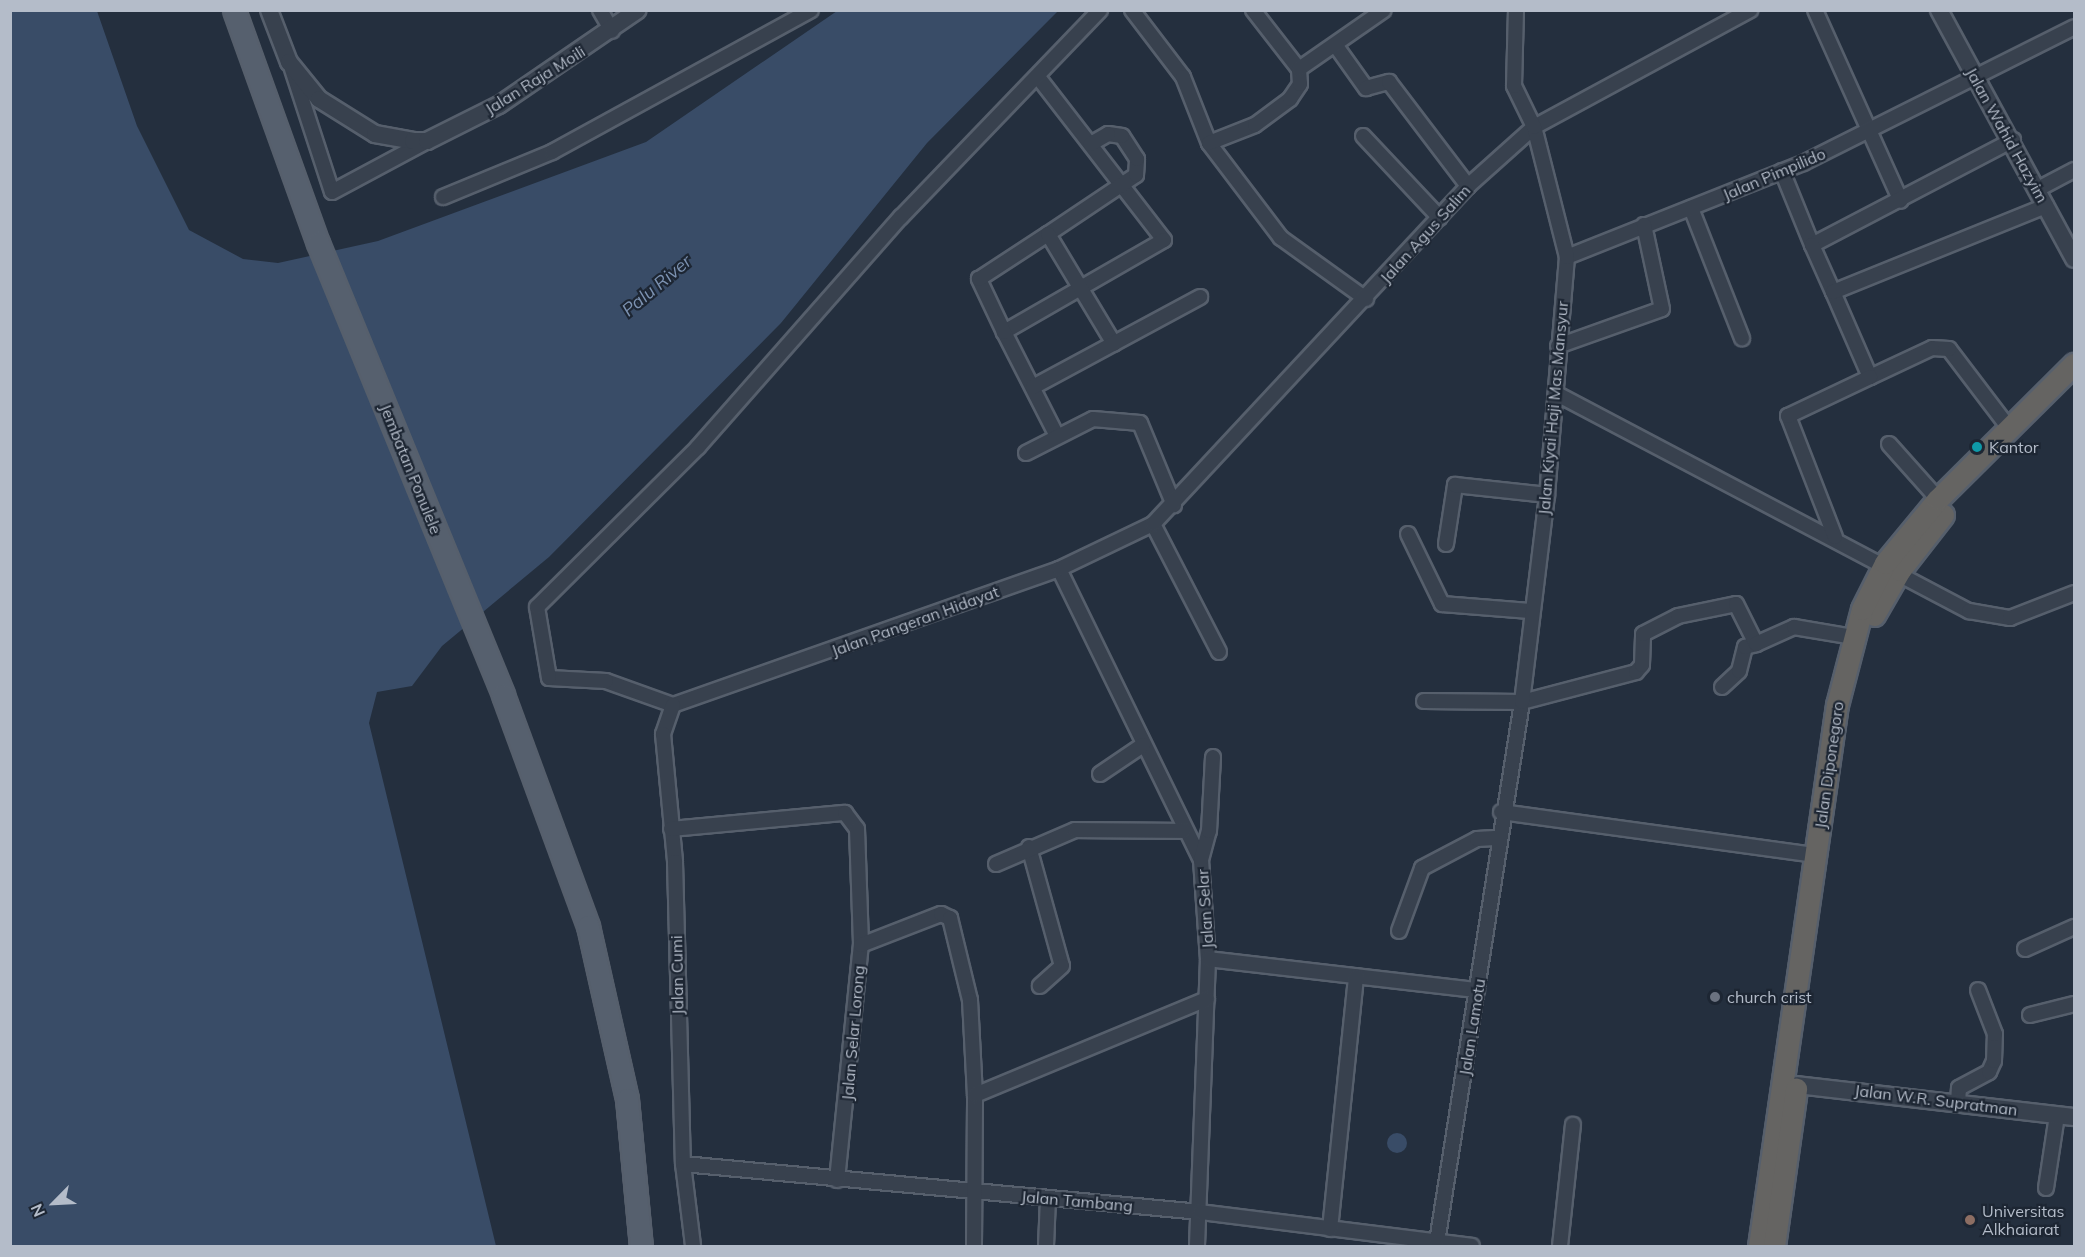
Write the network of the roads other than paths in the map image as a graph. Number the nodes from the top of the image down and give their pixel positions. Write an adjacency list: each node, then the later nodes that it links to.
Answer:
1 (234, 10): 116 (main road, Jembatan Ponulele)
2 (269, 10): 17 (street)
3 (600, 10): 15 (street)
4 (638, 10): 15 (street, Jalan Raja Moili)
5 (811, 10): 33 (street)
6 (1100, 10): 19 (street)
7 (1132, 10): 26 (street)
8 (1253, 10): 18 (street)
9 (1384, 10): 16 (street)
10 (1516, 10): 21 (street, Jalan Kiyai Haji Mas Mansyur)
11 (1750, 10): 21 (street, Jalan Agus Salim)
12 (1815, 10): 22 (street)
13 (1939, 10): 20 (street, Jalan Wahid Hazyim)
14 (2074, 27): 20 (street, Jalan Pimpilido)
15 (612, 31): 25 (street, Jalan Raja Moili)
16 (1336, 46): 18 (street); 31 (street)
17 (289, 62): 25 (street); 25 (street)
18 (1299, 69): 26 (street)
19 (1038, 77): 27 (street); 77 (street)
20 (1976, 78): 22 (street, Jalan Pimpilido); 24 (street, Jalan Wahid Hazyim)
21 (1534, 127): 31 (street, Jalan Agus Salim); 41 (street, Jalan Kiyai Haji Mas Mansyur)
22 (1867, 133): 29 (street, Jalan Pimpilido); 34 (street)
23 (1363, 136): 37 (street)
24 (2013, 140): 32 (street, Jalan Wahid Hazyim); 34 (street)
25 (427, 141)
26 (1209, 143): 46 (street)
27 (1091, 144): 30 (street); 30 (street)
28 (2074, 170): 32 (street)
29 (1782, 171): 36 (street, Jalan Pimpilido); 40 (street)
30 (1124, 186): 39 (street); 43 (street)
31 (1468, 186): 37 (street, Jalan Agus Salim)
32 (2038, 189): 35 (street, Jalan Wahid Hazyim)
33 (443, 197)
34 (1901, 201): 40 (street)
35 (2046, 206): 42 (street, Jalan Wahid Hazyim); 44 (street)
36 (1691, 208): 38 (street, Jalan Pimpilido); 48 (street)
37 (1440, 218): 46 (street, Jalan Agus Salim)
38 (1644, 225): 41 (street, Jalan Pimpilido); 50 (street)
39 (1048, 234): 43 (street); 47 (street)
40 (1812, 245): 44 (street)
41 (1566, 257): 50 (street, Jalan Kiyai Haji Mas Mansyur)
42 (2074, 259)
43 (1082, 290): 47 (street); 49 (street)
44 (1833, 292): 52 (street)
45 (1200, 297): 49 (street)
46 (1366, 299): 62 (street, Jalan Agus Salim)
47 (1004, 332): 54 (street)
48 (1742, 338)
49 (1114, 344): 54 (street)
50 (1558, 346): 55 (street, Jalan Kiyai Haji Mas Mansyur)
51 (2074, 364): 56 (highway, Jalan Diponegoro)
52 (1870, 377): 56 (street); 65 (street)
53 (2074, 382): 67 (highway, Jalan Diponegoro)
54 (1033, 387): 57 (street)
55 (1557, 394): 60 (street, Jalan Kiyai Haji Mas Mansyur); 65 (street)
56 (2009, 428): 61 (highway, Jalan Diponegoro)
57 (1056, 434): 59 (street); 62 (street)
58 (1889, 444): 61 (street)
59 (1026, 453)
60 (1547, 495): 66 (street); 70 (street, Jalan Kiyai Haji Mas Mansyur)
61 (1938, 499): 67 (highway, Jalan Diponegoro)
62 (1174, 505): 63 (street, Jalan Agus Salim)
63 (1153, 525): 68 (street, Jalan Pangeran Hidayat); 73 (street)
64 (1408, 534): 70 (street)
65 (1835, 537): 67 (street)
66 (1446, 544)
67 (1892, 567): 69 (street); 71 (highway, Jalan Diponegoro); 101 (highway, Jalan Diponegoro)
68 (1059, 569): 77 (street, Jalan Pangeran Hidayat); 78 (street, Jalan Selar)
69 (2074, 593)
70 (1530, 611): 76 (street, Jalan Kiyai Haji Mas Mansyur)
71 (1854, 637): 72 (street); 86 (highway, Jalan Diponegoro)
72 (1756, 644): 74 (street); 76 (street)
73 (1219, 652)
74 (1722, 687)
75 (1424, 701): 76 (street)
76 (1522, 702): 81 (street, Jalan Kiyai Haji Mas Mansyur)
77 (673, 705): 82 (street, Jalan Cumi)
78 (1143, 745): 80 (street); 83 (street, Jalan Selar)
79 (1213, 757): 87 (street)
80 (1100, 774)
81 (1501, 812): 84 (street, Jalan Lamotu); 86 (street)
82 (671, 829): 91 (street); 107 (street, Jalan Cumi)
83 (1184, 831): 85 (street); 87 (street, Jalan Selar)
84 (1499, 838): 90 (street); 96 (street, Jalan Lamotu)
85 (1029, 848): 88 (street); 95 (street)
86 (1816, 855): 123 (highway, Jalan Diponegoro)
87 (1201, 860): 93 (street, Jalan Selar)
88 (996, 864)
89 (2074, 927): 92 (street)
90 (1399, 931)
91 (861, 945): 102 (street, Jalan Selar Lorong); 108 (street, Jalan Selar Lorong)
92 (2025, 949)
93 (1208, 959): 94 (street); 98 (street, Jalan Selar)
94 (1356, 976): 96 (street); 113 (street)
95 (1040, 986)
96 (1477, 990): 115 (street, Jalan Lamotu)
97 (1978, 990): 103 (street)
98 (1207, 999): 102 (street); 112 (street, Jalan Selar)
99 (2074, 1004): 100 (street)
100 (2030, 1015)
101 (1797, 1084): 103 (street, Jalan W.R. Supratman); 124 (highway, Jalan Diponegoro)
102 (975, 1095): 110 (street, Jalan Selar Lorong)
103 (1958, 1102): 104 (street, Jalan W.R. Supratman)
104 (2057, 1115): 105 (street, Jalan W.R. Supratman); 109 (street)
105 (2074, 1118)
106 (1573, 1125): 122 (street)
107 (683, 1164): 108 (street, Jalan Tambang); 117 (street, Jalan Cumi)
108 (837, 1180): 110 (street, Jalan Tambang)
109 (2046, 1188)
110 (971, 1192): 111 (street, Jalan Tambang); 118 (street, Jalan Selar Lorong)
111 (1048, 1199): 112 (street, Jalan Tambang); 119 (street)
112 (1200, 1212): 113 (street, Jalan Tambang); 120 (street, Jalan Selar)
113 (1330, 1229): 114 (street, Jalan Tambang)
114 (1368, 1240): 115 (street, Jalan Tambang)
115 (1437, 1242): 121 (street, Jalan Tambang)
116 (641, 1246)
117 (693, 1246)
118 (974, 1246)
119 (1046, 1246)
120 (1197, 1246)
121 (1472, 1246)
122 (1560, 1246)
123 (1759, 1246)
124 (1774, 1246)

